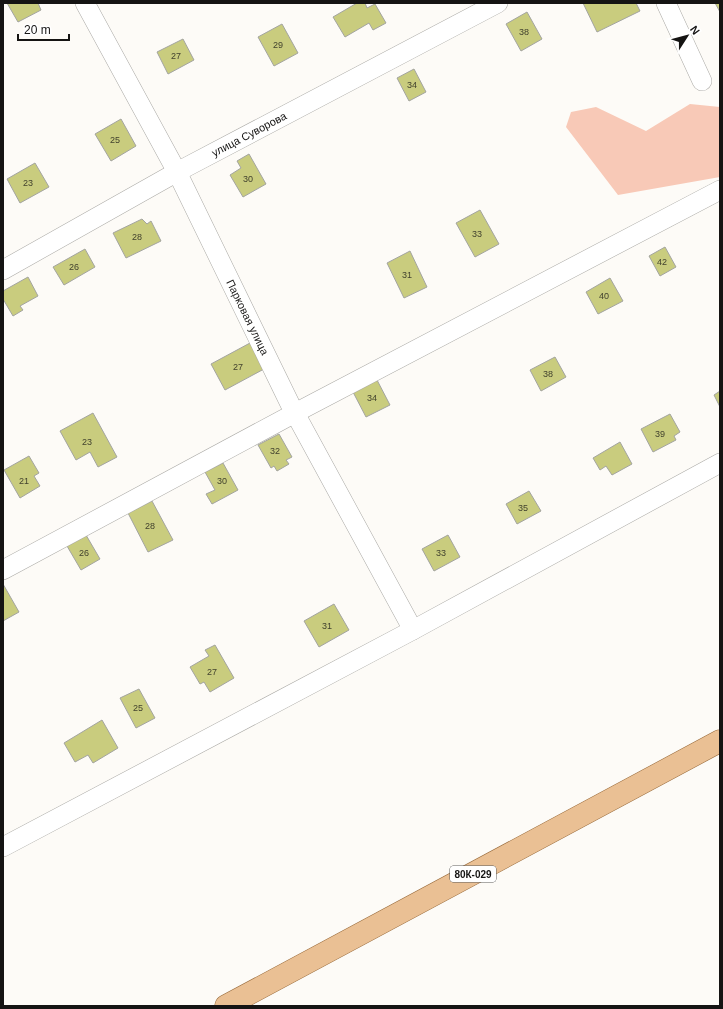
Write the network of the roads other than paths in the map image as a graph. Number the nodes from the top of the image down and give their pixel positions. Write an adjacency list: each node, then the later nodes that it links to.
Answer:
1 (85, 3): 5 (street, Парковая улица)
2 (498, 3): 5 (street, улица Суворова)
3 (666, 3): 4 (street)
4 (702, 81)
5 (177, 172): 7 (street, улица Суворова); 8 (street, Парковая улица)
6 (720, 190): 8 (street)
7 (3, 270)
8 (295, 413): 10 (street); 11 (street, Парковая улица)
9 (720, 463): 11 (street)
10 (3, 570)
11 (413, 630): 13 (street)
12 (720, 741): 14 (main road, 80К-029)
13 (3, 847)
14 (226, 1006)

